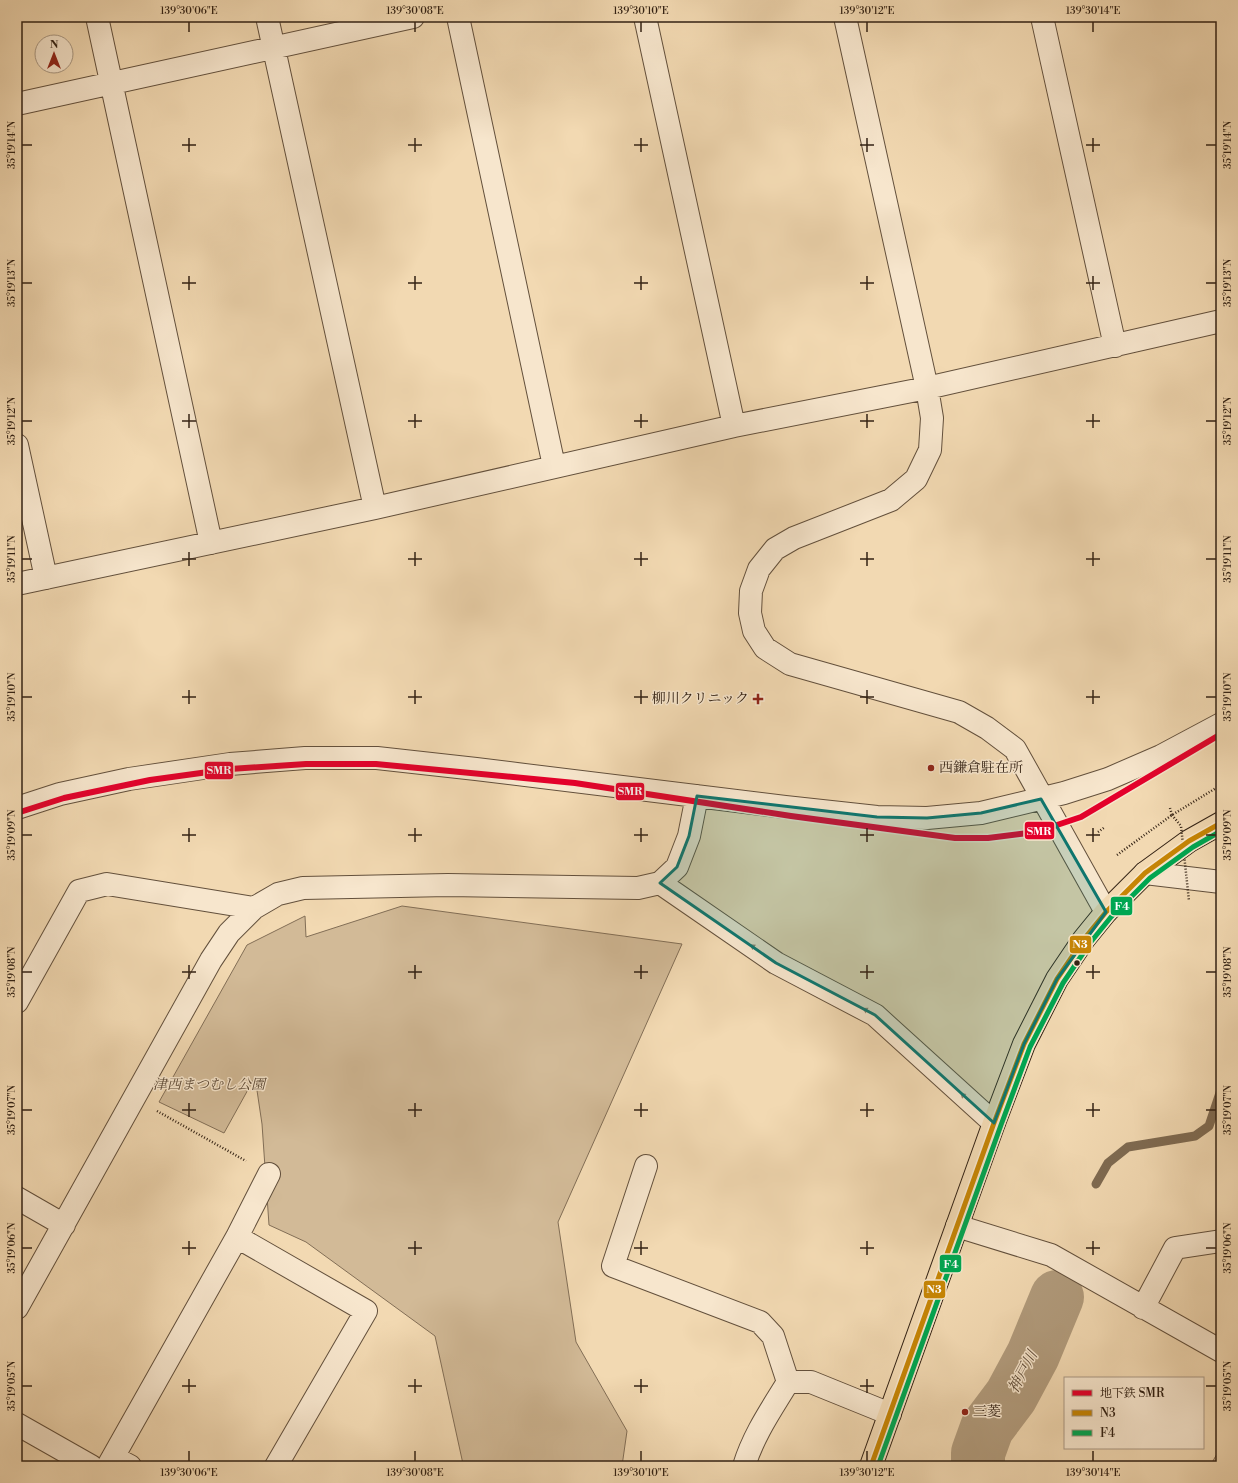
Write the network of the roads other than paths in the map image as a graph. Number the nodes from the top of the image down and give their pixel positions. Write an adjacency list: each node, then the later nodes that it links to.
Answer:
1 (97, 17): 9 (street)
2 (267, 17): 8 (street)
3 (413, 17): 8 (street)
4 (458, 17): 16 (street)
5 (645, 17): 14 (street)
6 (844, 17): 13 (street)
7 (1042, 17): 12 (street)
8 (274, 47): 9 (street); 17 (street)
9 (112, 83): 10 (street); 18 (street)
10 (17, 104)
11 (1221, 321): 12 (street)
12 (1115, 346): 13 (street)
13 (927, 388): 14 (street); 23 (street)
14 (734, 426): 16 (street)
15 (17, 445): 19 (street)
16 (554, 466): 17 (street)
17 (375, 508): 18 (street)
18 (211, 543): 19 (street)
19 (46, 578): 20 (street)
20 (17, 584)
21 (1221, 724): 23 (street)
22 (697, 796): 23 (street); 24 (street); 28 (street)
23 (1041, 799): 30 (street)
24 (17, 808)
25 (1221, 823): 26 (main road)
26 (1145, 873): 27 (street); 30 (main road)
27 (1221, 882)
28 (660, 883): 29 (street); 32 (street, one-way to 28)
29 (254, 908): 31 (street); 36 (street)
30 (1106, 912): 32 (main road)
31 (17, 1002)
32 (994, 1123): 37 (main road)
33 (646, 1166): 43 (street)
34 (269, 1174): 38 (street)
35 (17, 1198): 36 (street)
36 (64, 1225): 40 (street)
37 (957, 1226): 41 (street); 44 (main road)
38 (237, 1237): 46 (street); 48 (street)
39 (1221, 1241): 41 (street)
40 (17, 1308)
41 (1143, 1308): 42 (street)
42 (1221, 1351)
43 (788, 1382): 44 (street); 49 (street)
44 (890, 1414): 50 (main road)
45 (17, 1424): 47 (street)
46 (117, 1463)
47 (91, 1466)
48 (276, 1466)
49 (744, 1466)
50 (871, 1466)

